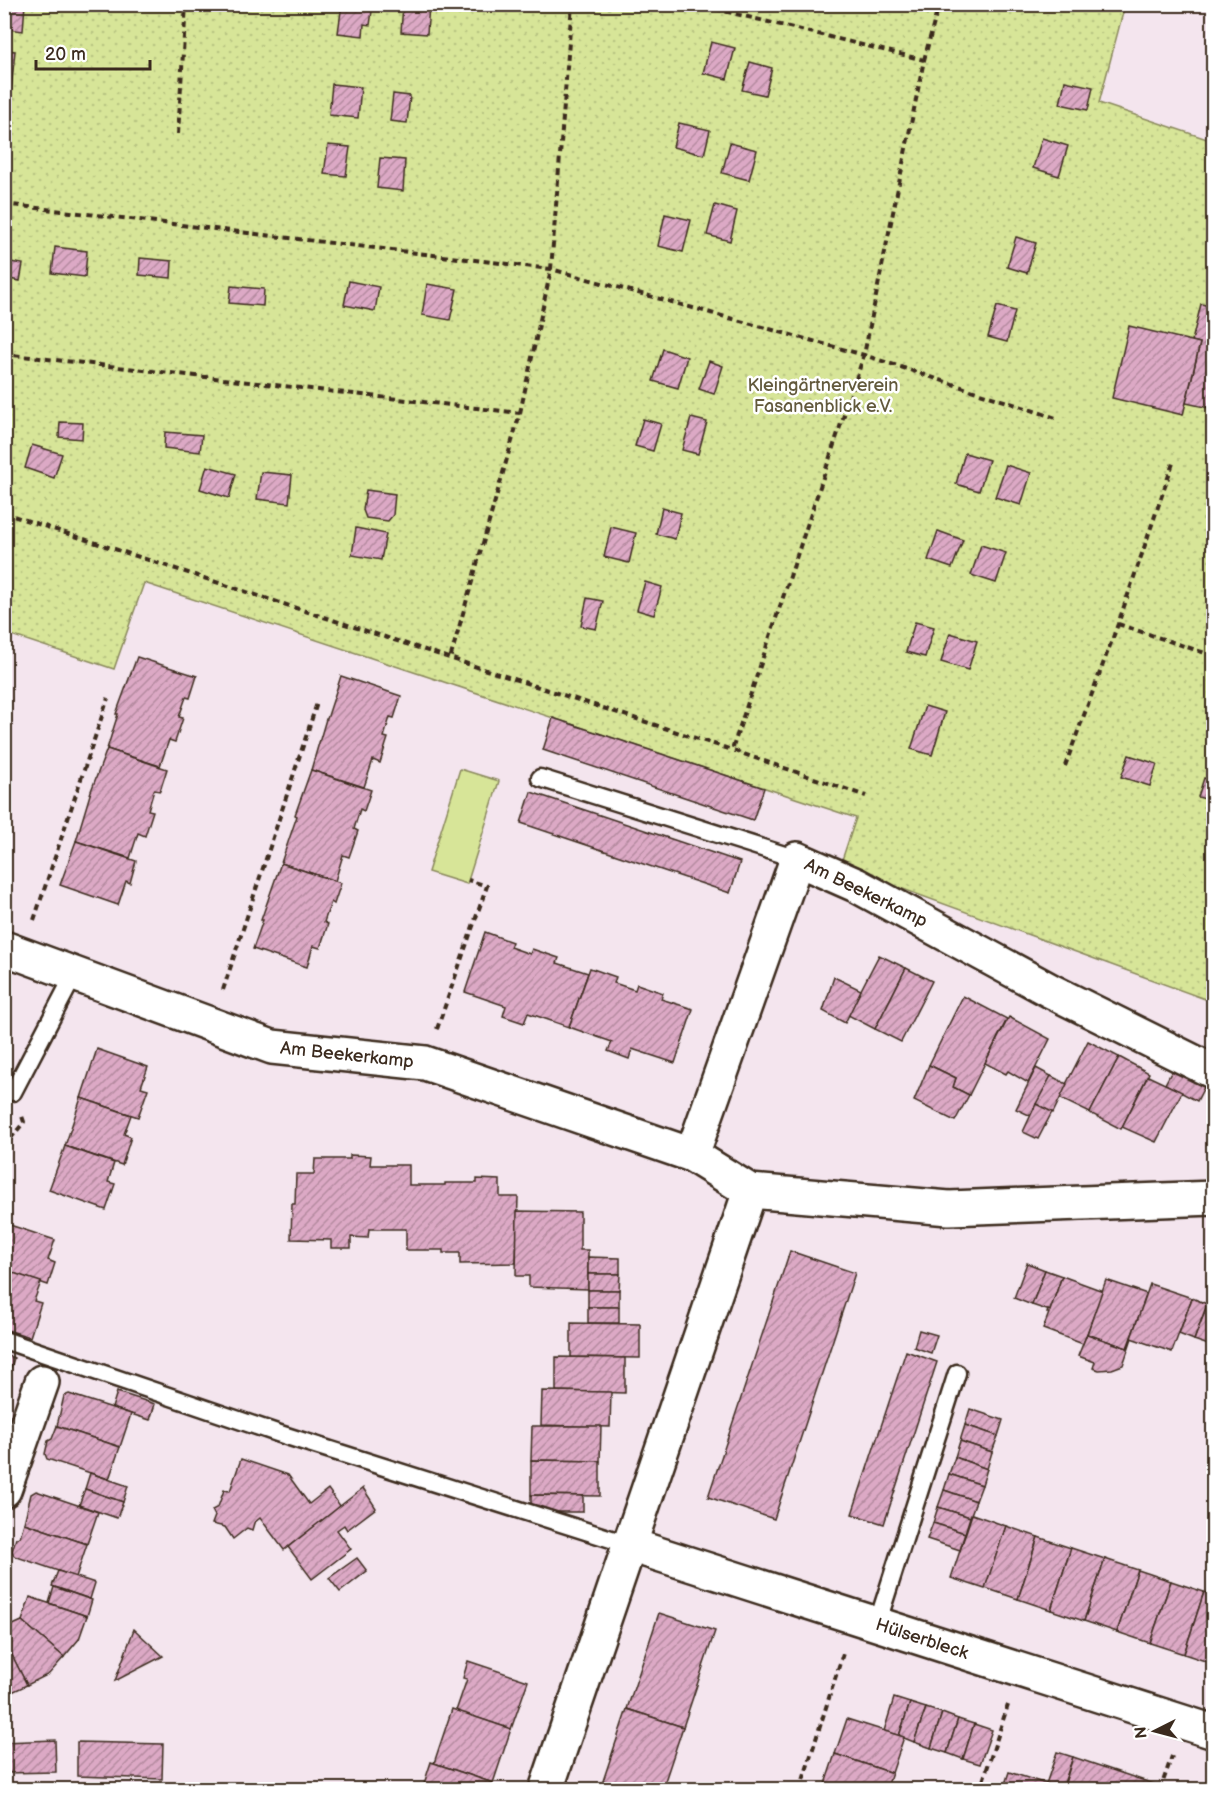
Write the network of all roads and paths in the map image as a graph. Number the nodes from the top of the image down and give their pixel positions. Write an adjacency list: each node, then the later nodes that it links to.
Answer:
1 (186, 4): 6 (path)
2 (572, 4): 8 (path)
3 (695, 4): 5 (path)
4 (939, 4): 5 (path)
5 (924, 60): 10 (path)
6 (178, 134)
7 (4, 204): 8 (path)
8 (551, 269): 10 (path); 11 (path)
9 (4, 354): 11 (path)
10 (864, 355): 12 (path); 20 (path)
11 (520, 413): 17 (path)
12 (1056, 418)
13 (1174, 460): 15 (path)
14 (4, 513): 17 (path)
15 (1118, 624): 16 (path); 21 (path)
16 (1214, 656)
17 (450, 659): 20 (path)
18 (108, 698): 26 (path)
19 (317, 703): 28 (path)
20 (732, 750): 23 (path)
21 (1065, 766)
22 (540, 778): 24 (lane)
23 (866, 795)
24 (797, 859): 30 (street, Am Beekerkamp); 32 (street, Am Beekerkamp)
25 (468, 880): 29 (path)
26 (14, 951): 27 (street, Am Beekerkamp)
27 (74, 975): 28 (street, Am Beekerkamp); 31 (lane)
28 (211, 1025): 29 (street, Am Beekerkamp)
29 (425, 1064): 32 (street, Am Beekerkamp)
30 (1214, 1072)
31 (4, 1090)
32 (692, 1155): 33 (street, Am Beekerkamp)
33 (750, 1191): 34 (street, Am Beekerkamp); 39 (street)
34 (1214, 1198)
35 (4, 1340): 39 (lane)
36 (957, 1373): 40 (lane)
37 (42, 1382): 38 (street)
38 (4, 1490)
39 (630, 1545): 40 (street, Hülserbleck); 43 (street)
40 (866, 1621): 41 (street, Hülserbleck); 44 (path)
41 (1019, 1670): 42 (street, Hülserbleck); 45 (path)
42 (1214, 1732)
43 (546, 1790)
44 (800, 1790)
45 (980, 1790)

